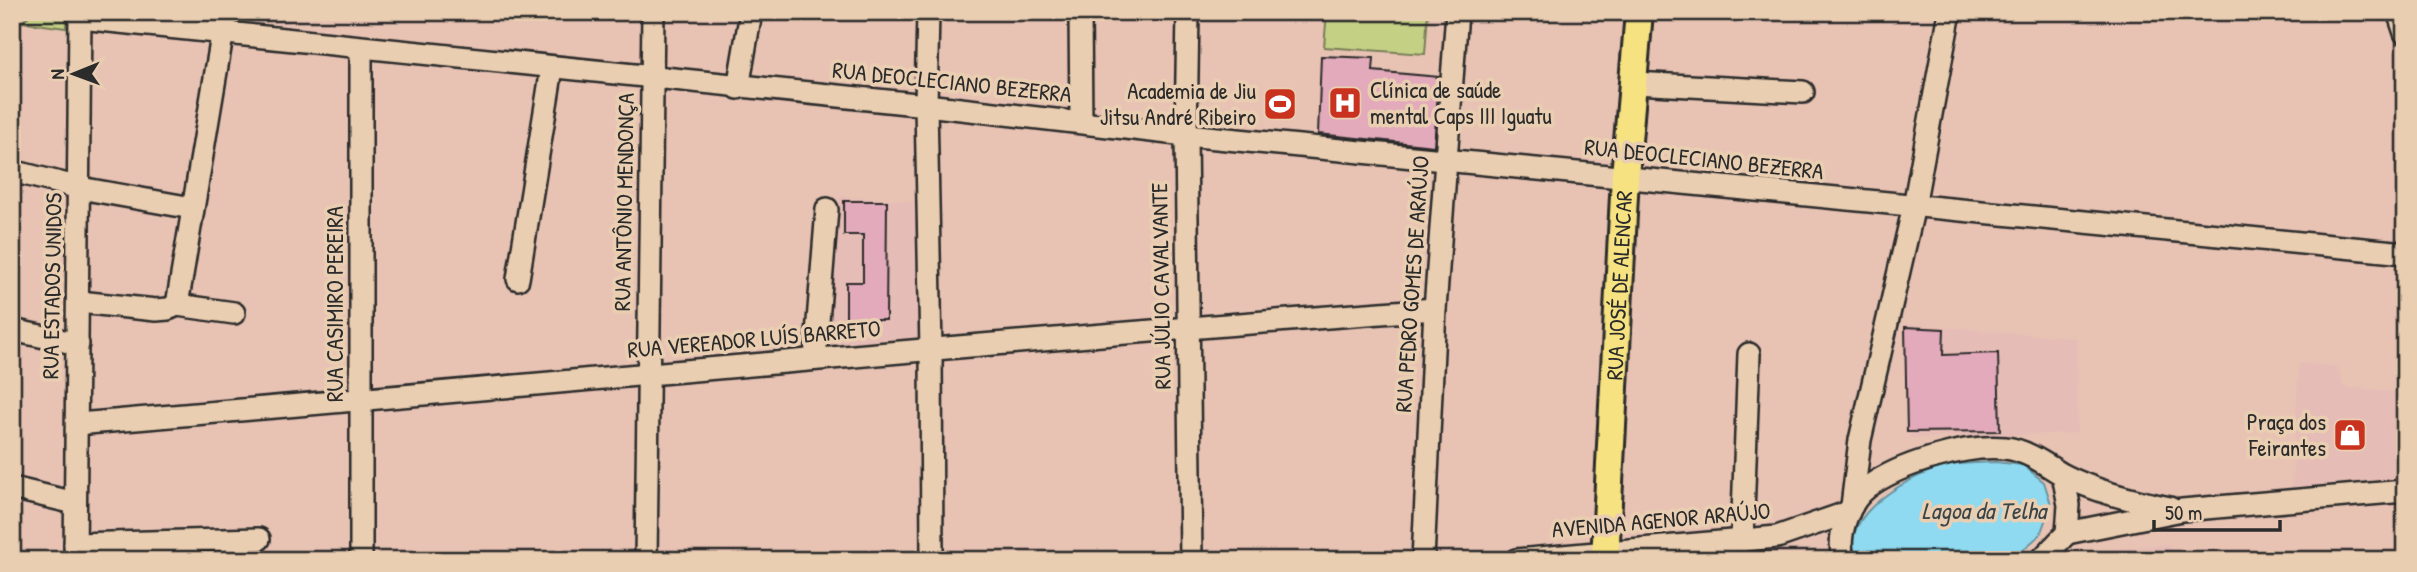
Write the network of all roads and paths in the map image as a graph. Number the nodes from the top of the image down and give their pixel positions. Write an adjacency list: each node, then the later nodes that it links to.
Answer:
1 (226, 12): 13 (street)
2 (653, 12): 16 (street, RUA ANTÔNIO MENDONÇA)
3 (751, 12): 18 (street)
4 (928, 12): 20 (street)
5 (1080, 12): 21 (street)
6 (1188, 12): 22 (street, RUA JÚLIO CAVALVANTE)
7 (1457, 12): 23 (street, RUA PEDRO GOMES DE ARAÚJO)
8 (1639, 12): 17 (main road, RUA JOSÉ DE ALENCAR)
9 (1950, 12): 27 (street)
10 (2398, 12): 12 (street)
11 (80, 15): 13 (street, RUA DEOCLECIANO BEZERRA); 26 (street, RUA ESTADOS UNIDOS)
12 (2405, 33)
13 (222, 34): 14 (street, RUA DEOCLECIANO BEZERRA); 28 (street)
14 (361, 49): 15 (street, RUA DEOCLECIANO BEZERRA); 43 (street, RUA CASIMIRO PEREIRA)
15 (552, 68): 16 (street, RUA DEOCLECIANO BEZERRA); 31 (street)
16 (652, 77): 18 (street, RUA DEOCLECIANO BEZERRA); 42 (street, RUA ANTÔNIO MENDONÇA)
17 (1634, 83): 19 (street); 25 (main road, RUA JOSÉ DE ALENCAR)
18 (738, 88): 20 (street, RUA DEOCLECIANO BEZERRA)
19 (1803, 92)
20 (926, 105): 21 (street, RUA DEOCLECIANO BEZERRA); 39 (street)
21 (1081, 122): 22 (street, RUA DEOCLECIANO BEZERRA)
22 (1186, 135): 23 (street, RUA DEOCLECIANO BEZERRA); 36 (street, RUA JÚLIO CAVALVANTE)
23 (1447, 160): 25 (street, RUA DEOCLECIANO BEZERRA); 34 (street, RUA PEDRO GOMES DE ARAÚJO)
24 (12, 171): 26 (street)
25 (1625, 177): 27 (street, RUA DEOCLECIANO BEZERRA); 57 (main road, RUA JOSÉ DE ALENCAR)
26 (80, 188): 28 (street); 32 (street, RUA ESTADOS UNIDOS)
27 (1914, 206): 30 (street, RUA DEOCLECIANO BEZERRA); 45 (street)
28 (192, 208): 33 (street)
29 (827, 209): 41 (street)
30 (2405, 253)
31 (518, 279)
32 (79, 303): 33 (street); 38 (street, RUA ESTADOS UNIDOS)
33 (177, 305): 35 (street)
34 (1435, 309): 36 (street, RUA VEREADOR LUÍS BARRETO); 62 (street, RUA PEDRO GOMES DE ARAÚJO)
35 (234, 313)
36 (1188, 327): 39 (street, RUA VEREADOR LUÍS BARRETO); 61 (street, RUA JÚLIO CAVALVANTE)
37 (12, 330): 38 (street)
38 (78, 344): 44 (street, RUA ESTADOS UNIDOS)
39 (931, 350): 41 (street, RUA VEREADOR LUÍS BARRETO); 60 (street)
40 (1749, 354): 55 (street)
41 (815, 359): 42 (street, RUA VEREADOR LUÍS BARRETO)
42 (647, 376): 43 (street, RUA VEREADOR LUÍS BARRETO); 59 (street, RUA ANTÔNIO MENDONÇA)
43 (362, 400): 44 (street, RUA VEREADOR LUÍS BARRETO); 58 (street, RUA CASIMIRO PEREIRA)
44 (77, 424): 50 (street, RUA ESTADOS UNIDOS)
45 (1860, 440): 46 (street); 51 (street)
46 (1893, 473): 47 (street, AVENIDA AGENOR ARAÚJO); 51 (street, AVENIDA AGENOR ARAÚJO)
47 (2063, 475): 52 (street, AVENIDA AGENOR ARAÚJO); 53 (street)
48 (12, 488): 50 (street)
49 (2405, 491): 52 (street, AVENIDA AGENOR ARAÚJO)
50 (75, 503): 56 (street, RUA ESTADOS UNIDOS)
51 (1851, 509): 55 (street, AVENIDA AGENOR ARAÚJO); 64 (street)
52 (2182, 510): 53 (street, AVENIDA AGENOR ARAÚJO)
53 (2067, 533): 65 (street)
54 (258, 539): 56 (street)
55 (1742, 541): 57 (street, AVENIDA AGENOR ARAÚJO)
56 (75, 552)
57 (1605, 556): 63 (street, AVENIDA AGENOR ARAÚJO)
58 (361, 560)
59 (646, 560)
60 (932, 560)
61 (1191, 560)
62 (1423, 560)
63 (1516, 560)
64 (1843, 560)
65 (2041, 560)

